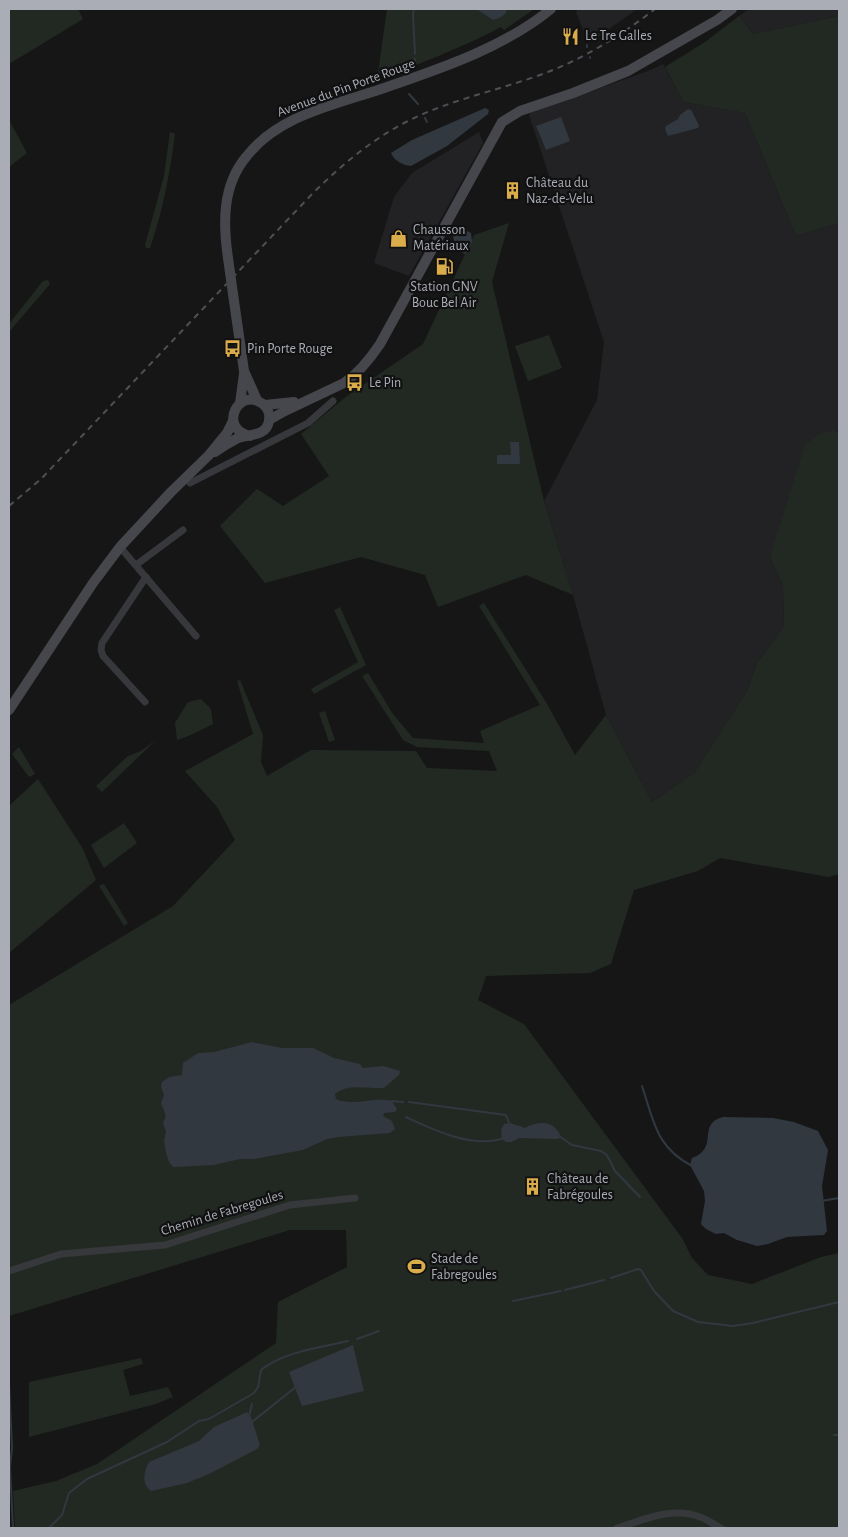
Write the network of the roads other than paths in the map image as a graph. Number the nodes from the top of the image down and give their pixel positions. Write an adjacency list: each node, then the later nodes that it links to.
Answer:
1 (551, 9): 3 (main road, Avenue du Pin Porte Rouge, bridge)
2 (732, 9): 4 (main road)
3 (244, 371): 6 (main road, Avenue du Pin Porte Rouge); 7 (main road, Avenue du Pin Porte Rouge)
4 (317, 397): 7 (main road); 8 (main road)
5 (333, 401): 11 (street)
6 (240, 403): 7 (main road); 9 (main road)
7 (261, 403): 8 (main road)
8 (269, 420): 10 (main road)
9 (233, 421): 10 (main road); 12 (main road)
10 (255, 435): 11 (street); 12 (main road)
11 (267, 445): 13 (street)
12 (209, 455): 15 (main road)
13 (190, 483)
14 (183, 530): 16 (street)
15 (120, 547): 16 (street); 20 (main road)
16 (136, 565): 17 (street)
17 (146, 577): 18 (street); 19 (street)
18 (196, 636)
19 (145, 702)
20 (9, 709)
21 (355, 1198): 22 (street, Chemin de Fabregoules)
22 (9, 1271)
23 (617, 1528): 24 (street)
24 (720, 1528)

